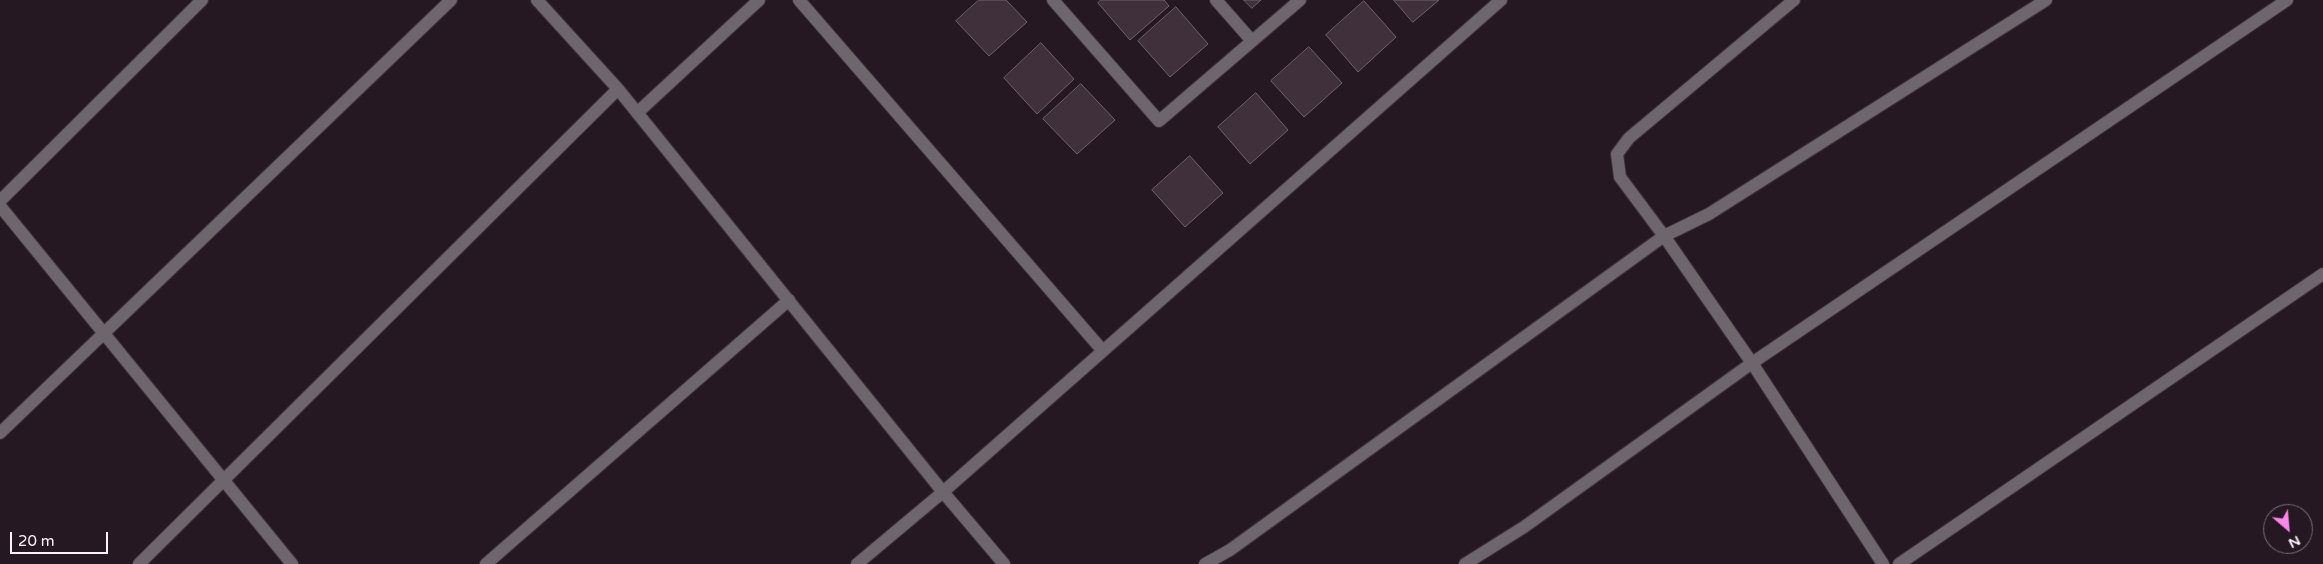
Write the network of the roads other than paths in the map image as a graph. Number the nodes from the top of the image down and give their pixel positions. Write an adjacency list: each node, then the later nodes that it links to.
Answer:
1 (202, 0): 16 (street)
2 (451, 0): 21 (street)
3 (537, 0): 14 (street)
4 (759, 0): 15 (street)
5 (799, 0): 22 (street)
6 (1053, 0): 13 (street)
7 (1216, 0): 13 (street)
8 (1300, 0): 13 (street)
9 (1501, 0): 22 (street)
10 (1794, 0): 18 (street)
11 (2046, 0): 18 (street)
12 (2287, 0): 23 (street)
13 (1252, 41)
14 (618, 89): 15 (street); 25 (street)
15 (638, 114): 20 (street)
16 (0, 201)
17 (0, 206): 21 (street)
18 (1664, 236): 23 (street); 32 (street)
19 (2323, 274): 35 (street)
20 (789, 300): 26 (street); 29 (street)
21 (102, 333): 24 (street); 25 (street)
22 (1103, 351): 26 (street)
23 (1752, 363): 33 (street); 34 (street)
24 (0, 433)
25 (223, 480): 27 (street); 28 (street)
26 (943, 492): 30 (street); 31 (street)
27 (139, 564)
28 (292, 564)
29 (486, 564)
30 (857, 564)
31 (1004, 564)
32 (1205, 564)
33 (1465, 564)
34 (1883, 564)
35 (1899, 564)

